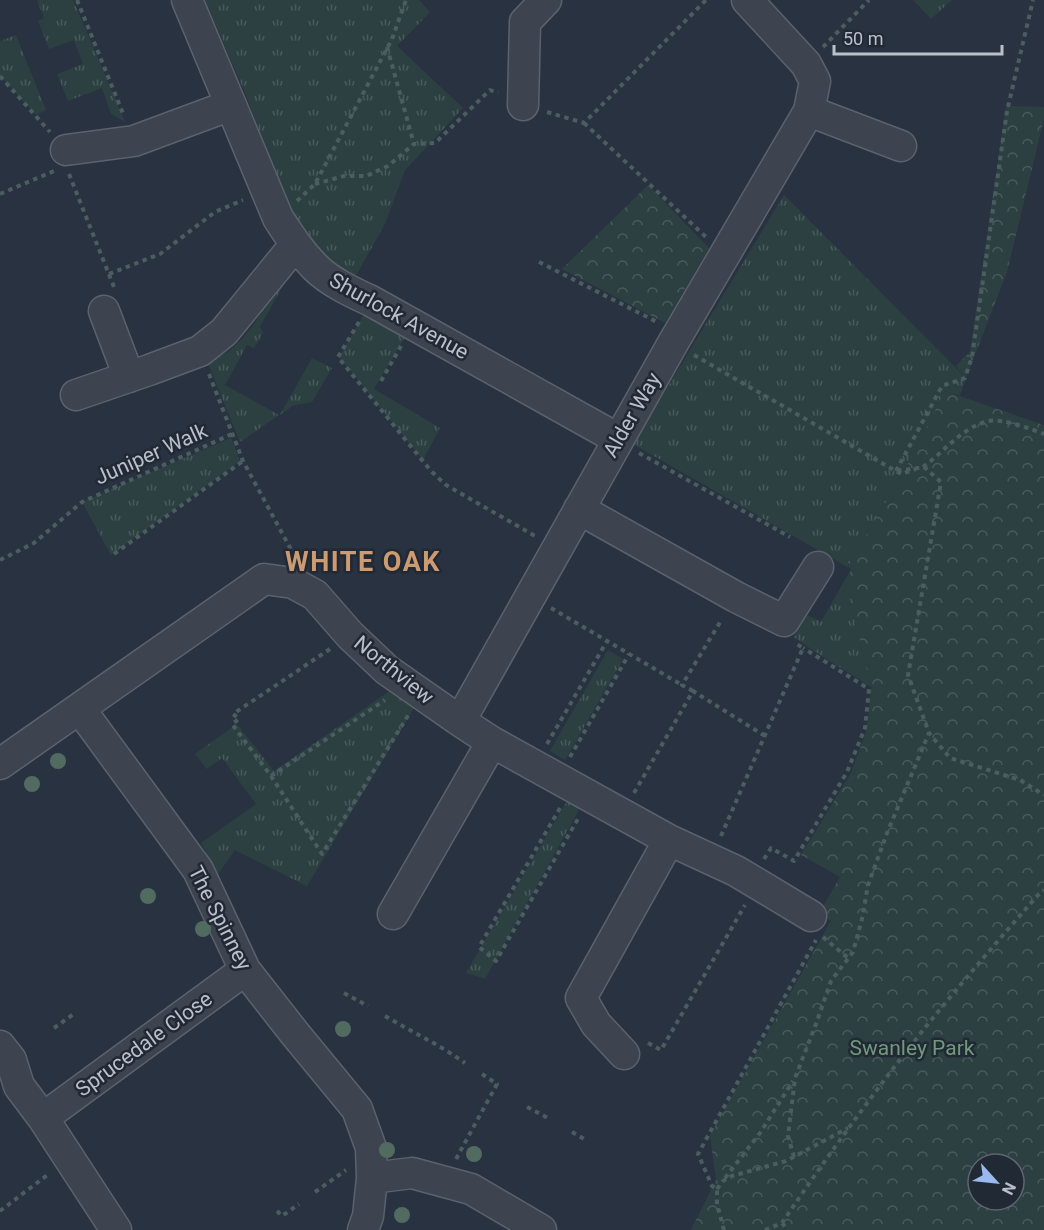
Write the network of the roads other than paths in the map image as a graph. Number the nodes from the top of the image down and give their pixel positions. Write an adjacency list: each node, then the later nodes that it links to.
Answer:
1 (187, 0): 4 (street, Shurlock Avenue)
2 (546, 0): 5 (street)
3 (747, 0): 6 (street, Alder Way)
4 (231, 105): 8 (street); 9 (street, Shurlock Avenue)
5 (523, 105)
6 (809, 111): 7 (street); 13 (street, Alder Way)
7 (901, 146)
8 (60, 160)
9 (295, 245): 11 (street); 13 (street, Shurlock Avenue)
10 (104, 311): 11 (street)
11 (129, 376): 12 (street)
12 (76, 395)
13 (617, 440): 14 (street, Alder Way)
14 (579, 509): 15 (street); 17 (street, Alder Way)
15 (818, 567)
16 (80, 709): 17 (street, Northview); 19 (street, Northview); 23 (street, The Spinney)
17 (460, 721): 18 (street, Northview)
18 (492, 742): 20 (street, Northview); 21 (street)
19 (0, 764)
20 (669, 840): 22 (street, Northview); 25 (street)
21 (393, 914)
22 (811, 916)
23 (245, 970): 26 (street, Sprucedale Close); 27 (street, The Spinney)
24 (0, 1046): 26 (street)
25 (620, 1049)
26 (43, 1118): 28 (street)
27 (372, 1164): 29 (street, The Spinney); 30 (street)
28 (116, 1230)
29 (363, 1230)
30 (541, 1230)

